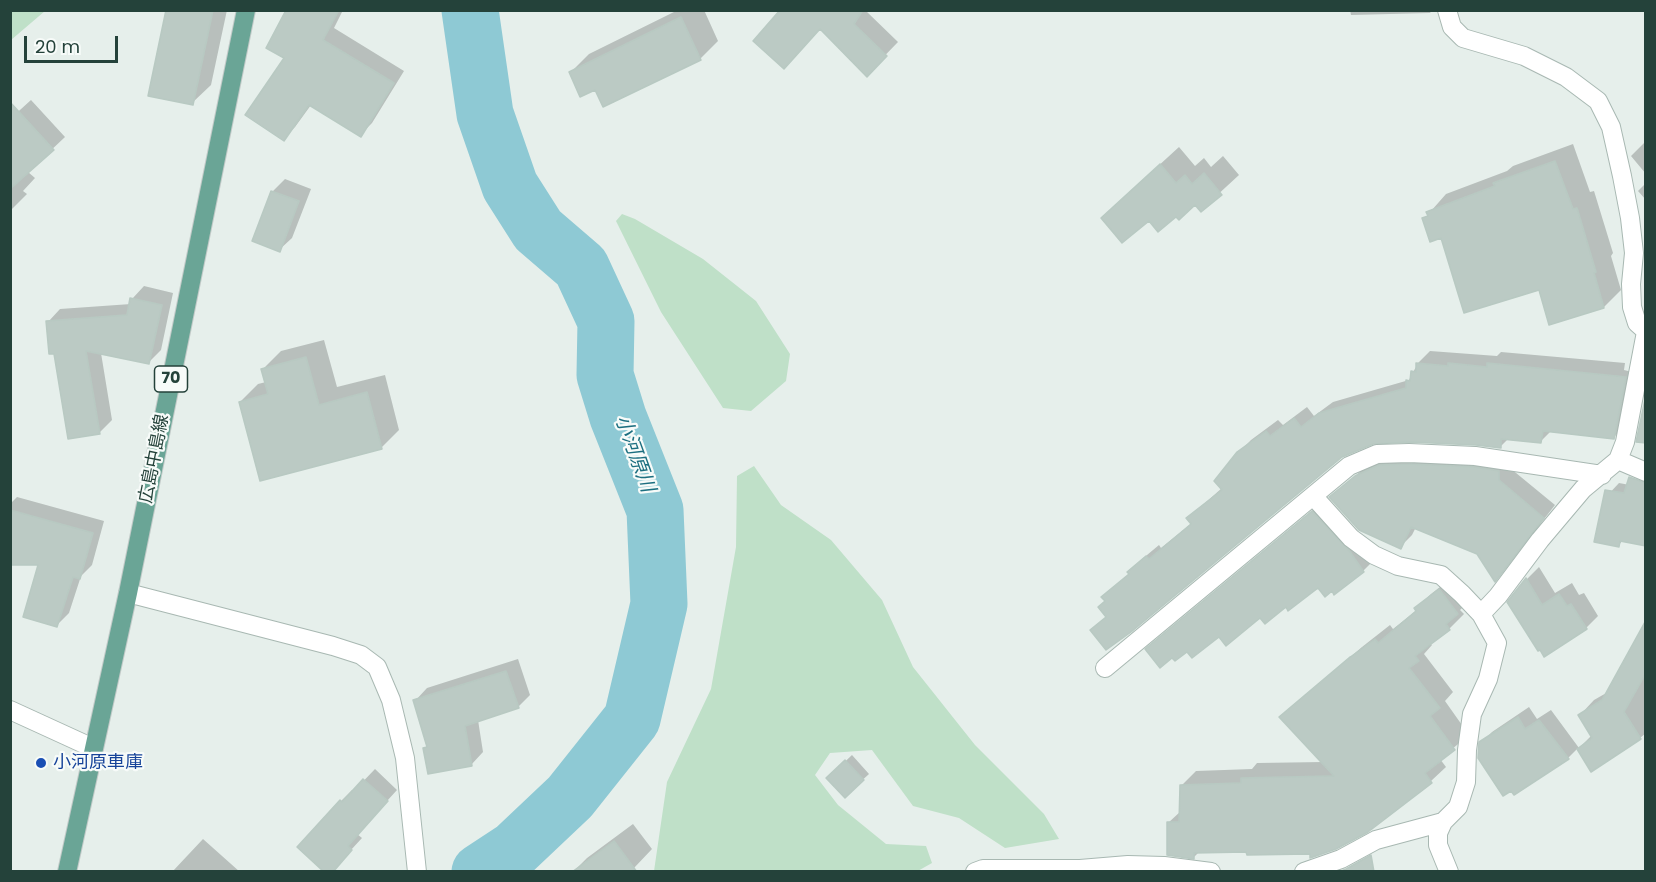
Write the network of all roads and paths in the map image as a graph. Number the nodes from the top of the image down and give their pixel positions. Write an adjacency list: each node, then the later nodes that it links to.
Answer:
1 (246, 10): 8 (main road, 広島中島線 / 70)
2 (1447, 10): 3 (street)
3 (1646, 332): 4 (street)
4 (1618, 460): 5 (street); 6 (street)
5 (1646, 472)
6 (1602, 475): 7 (street); 9 (street)
7 (1314, 497): 9 (street); 10 (street)
8 (128, 593): 12 (main road, 広島中島線 / 70); 15 (street)
9 (1481, 615): 13 (street)
10 (1105, 668)
11 (10, 710): 12 (street)
12 (93, 748): 14 (main road, 広島中島線 / 70)
13 (1443, 822): 18 (street); 19 (street)
14 (67, 872)
15 (417, 872)
16 (975, 872): 17 (street)
17 (1211, 872)
18 (1304, 872)
19 (1449, 872)

